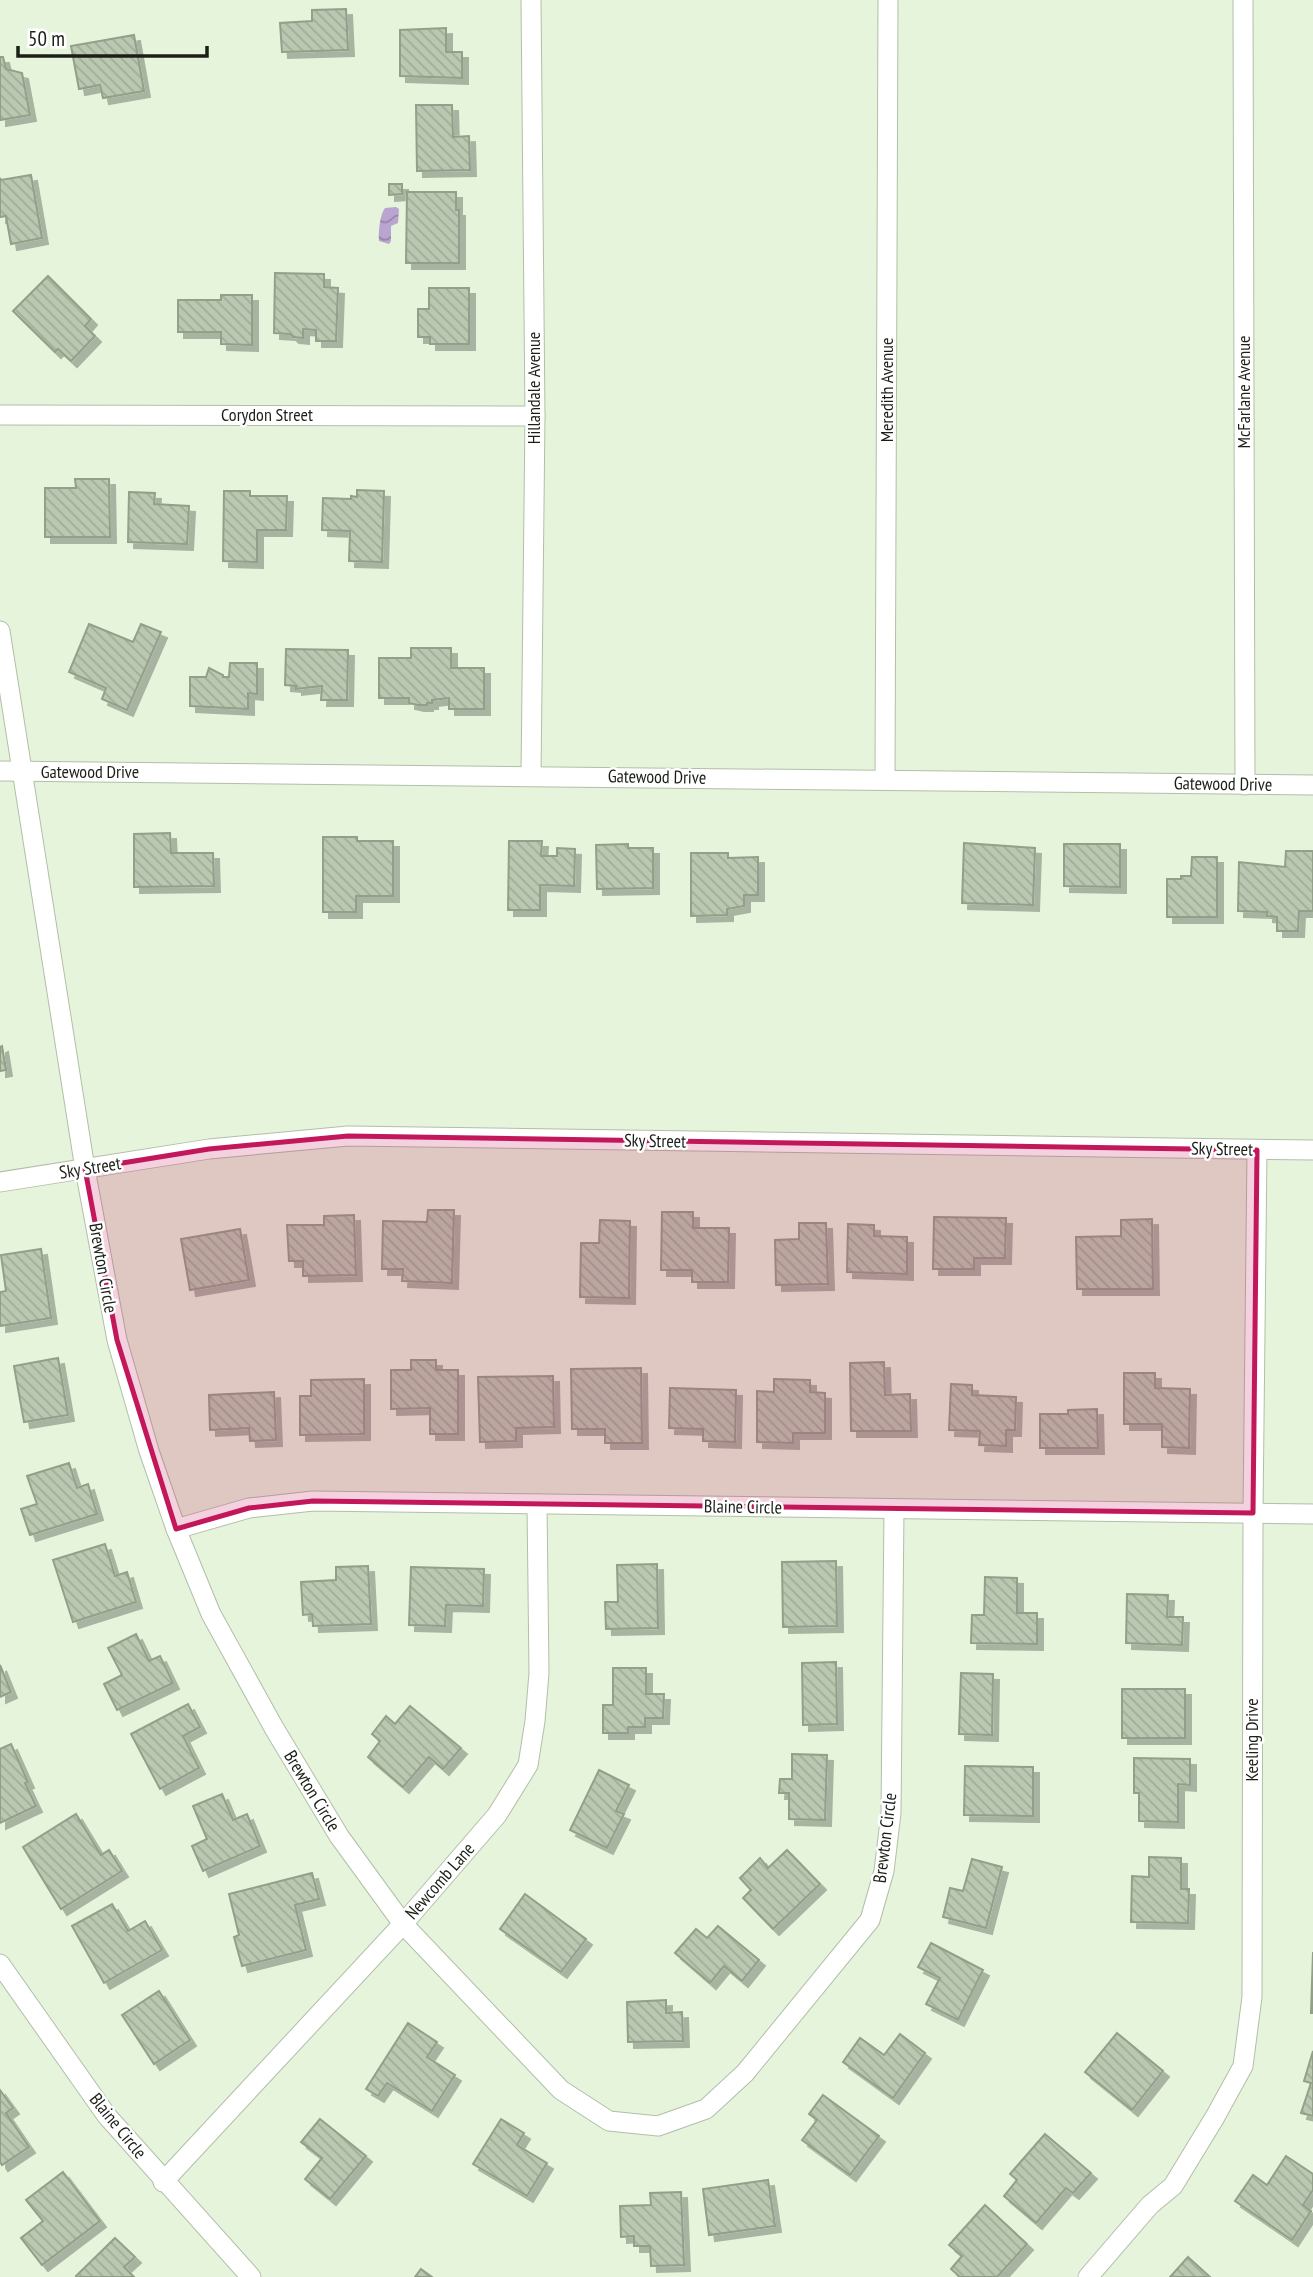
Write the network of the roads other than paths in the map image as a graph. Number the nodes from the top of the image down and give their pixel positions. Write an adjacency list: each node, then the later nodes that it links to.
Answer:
1 (531, 0): 5 (street, Hillandale Avenue)
2 (888, 0): 10 (street, Meredith Avenue)
3 (1243, 0): 11 (street, McFarlane Avenue)
4 (0, 415): 5 (street, Corydon Street)
5 (535, 416): 9 (street, Hillandale Avenue)
6 (0, 631): 8 (street, Brewton Circle)
7 (0, 771): 8 (street, Gatewood Drive)
8 (22, 771): 9 (street, Gatewood Drive); 15 (street, Brewton Circle)
9 (531, 776): 10 (street, Gatewood Drive)
10 (885, 779): 11 (street, Gatewood Drive)
11 (1245, 785): 12 (street, Gatewood Drive)
12 (1313, 785)
13 (1257, 1150): 14 (street, Sky Street); 15 (street, Sky Street); 19 (street, Keeling Drive)
14 (1313, 1150)
15 (85, 1169): 16 (street, Sky Street); 21 (street, Brewton Circle)
16 (0, 1182)
17 (537, 1504): 18 (street, Blaine Circle); 21 (street, Blaine Circle); 22 (street, Newcomb Lane)
18 (894, 1509): 19 (street, Blaine Circle); 22 (street, Brewton Circle)
19 (1253, 1513): 20 (street, Blaine Circle); 26 (street, Keeling Drive)
20 (1313, 1514)
21 (176, 1529): 22 (street, Brewton Circle)
22 (403, 1924): 24 (street, Newcomb Lane)
23 (0, 1964): 24 (street, Blaine Circle)
24 (163, 2182): 25 (street, Blaine Circle)
25 (251, 2277)
26 (1088, 2277)

